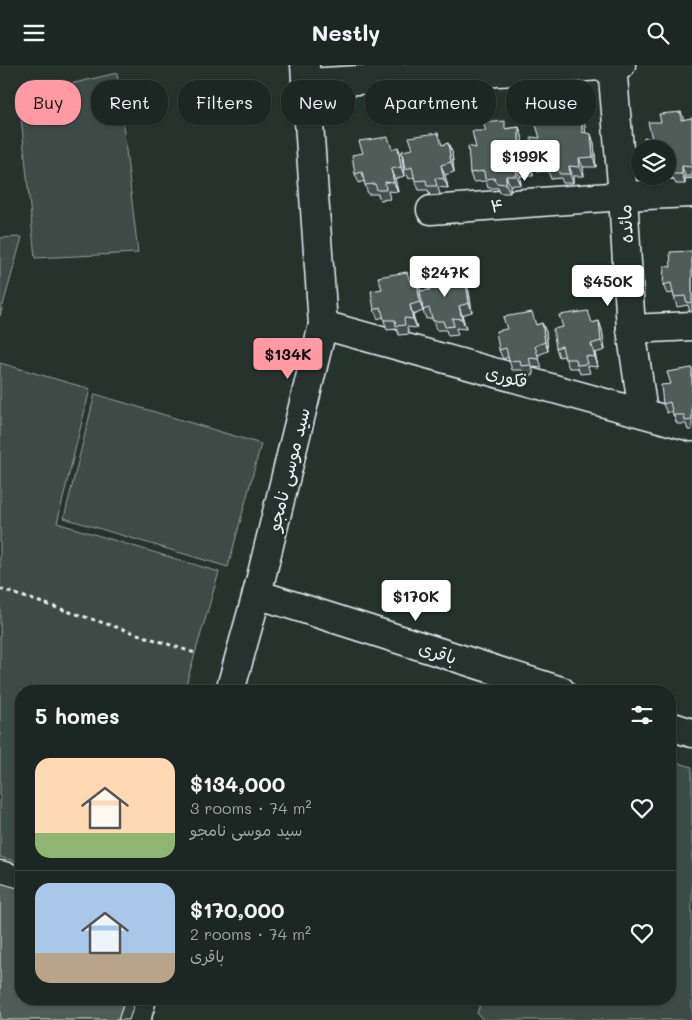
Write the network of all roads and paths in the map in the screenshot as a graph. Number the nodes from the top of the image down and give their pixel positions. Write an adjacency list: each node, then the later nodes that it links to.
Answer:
1 (612, 65): 2 (street); 3 (street); 5 (street, مائده)
2 (621, 65)
3 (305, 74): 7 (street, سید موسی نامجو)
4 (692, 193): 5 (street, ۴)
5 (623, 196): 6 (street, ۴); 9 (street, مائده)
6 (431, 210)
7 (323, 325): 10 (street, فکوری); 13 (street, سید موسی نامجو)
8 (692, 326): 9 (street)
9 (631, 329): 10 (street, مائده)
10 (643, 413): 11 (street, فکوری)
11 (692, 427)
12 (0, 589): 14 (path)
13 (257, 594): 15 (street, سید موسی نامجو); 16 (street, باقری)
14 (195, 653)
15 (232, 685)
16 (543, 685)
17 (676, 728): 18 (street)
18 (692, 733)
19 (0, 875): 20 (street)
20 (15, 879)
21 (140, 1005): 22 (street)
22 (136, 1020)

